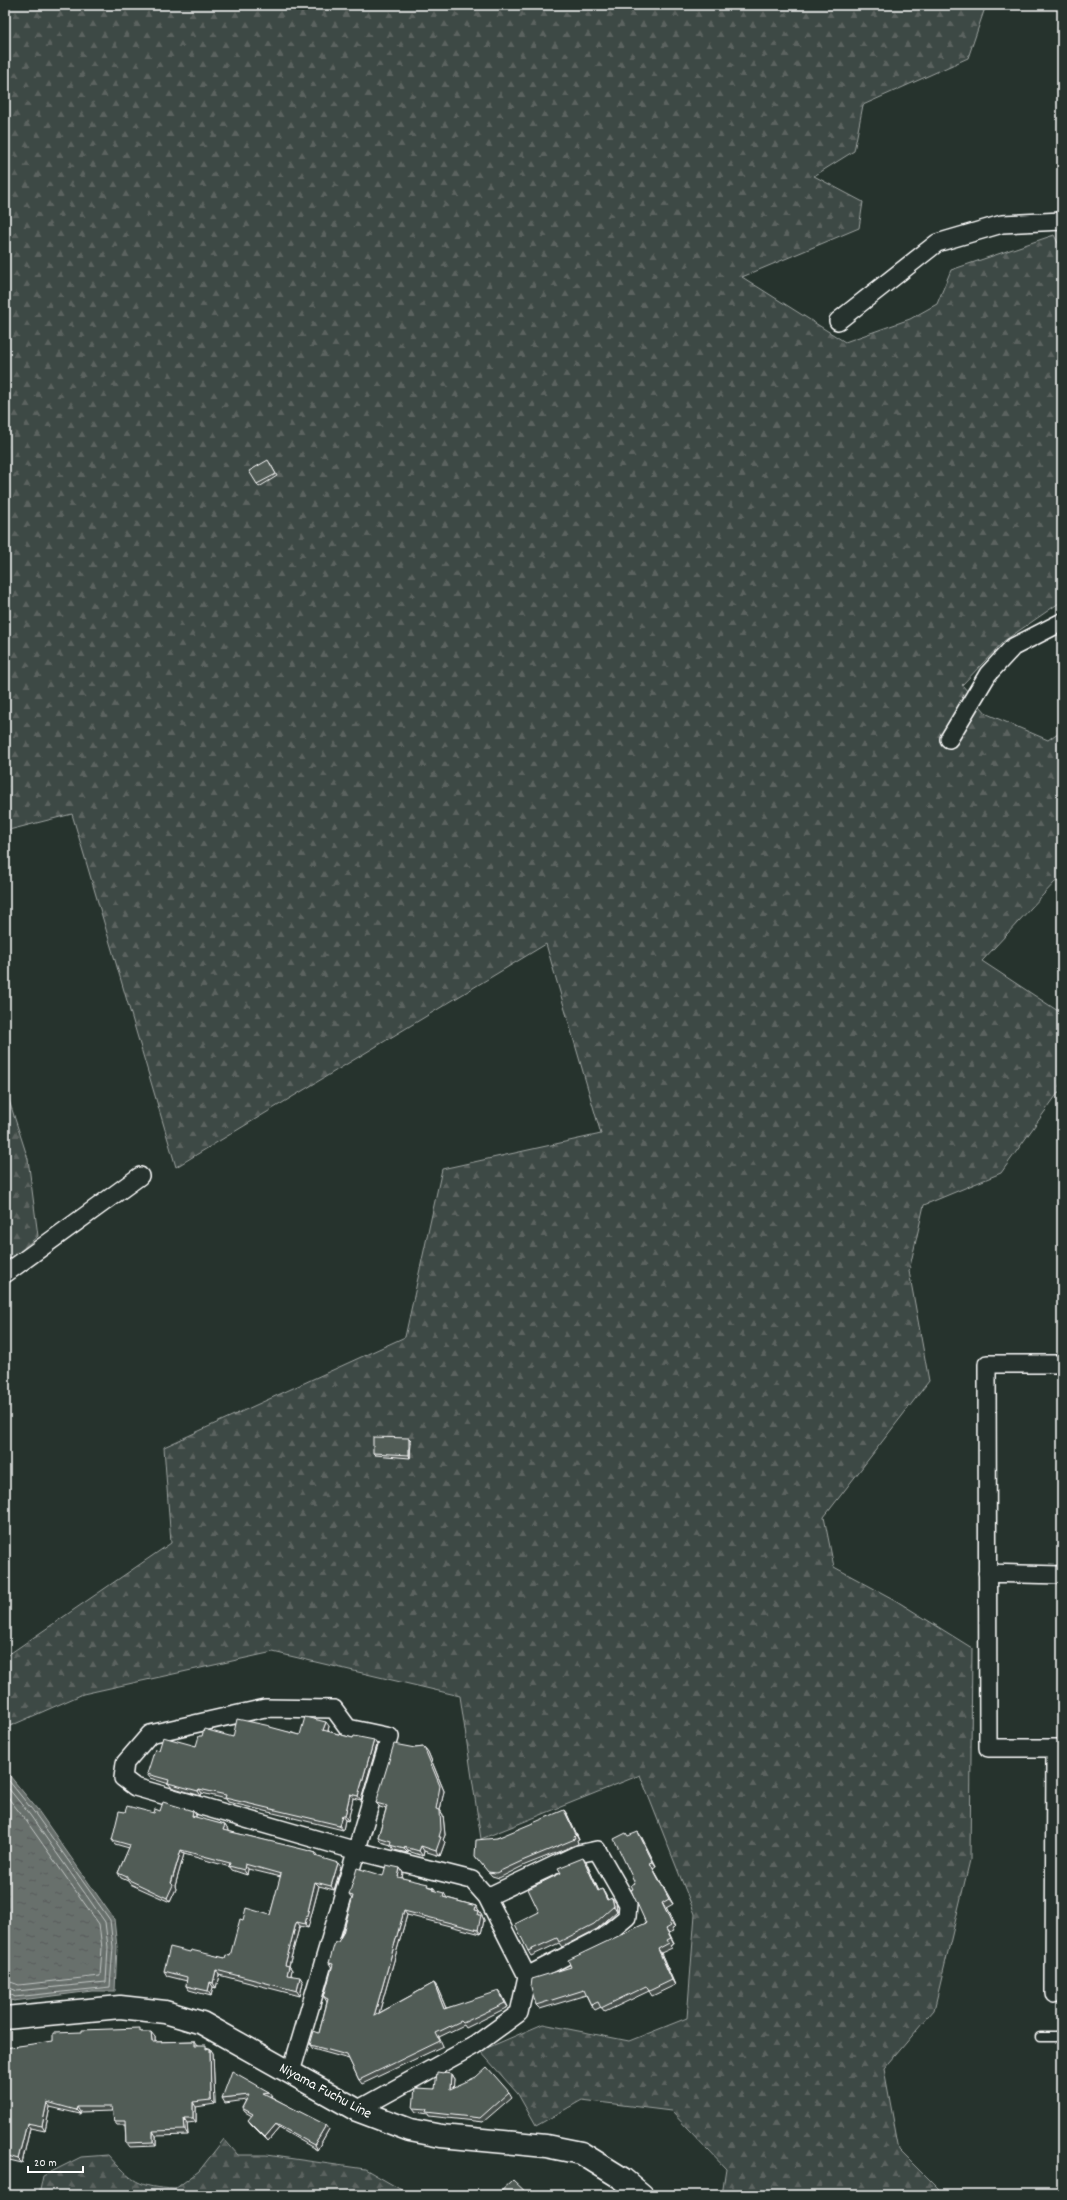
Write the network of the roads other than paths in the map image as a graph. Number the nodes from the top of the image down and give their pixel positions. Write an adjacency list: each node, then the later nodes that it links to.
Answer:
1 (1062, 221): 2 (street)
2 (838, 321)
3 (1062, 622): 4 (street)
4 (949, 739)
5 (140, 1176): 6 (street)
6 (5, 1274)
7 (1062, 1364): 8 (street)
8 (987, 1572): 9 (street); 10 (street)
9 (1062, 1574)
10 (1058, 1748): 14 (street)
11 (357, 1851): 11 (street); 12 (street); 18 (street)
12 (487, 1897): 13 (street); 13 (street)
13 (527, 1976): 19 (street)
14 (1054, 1994)
15 (5, 2018): 18 (main road, Niyama Fuchu Line)
16 (1040, 2037): 17 (lane)
17 (1062, 2037)
18 (291, 2072): 19 (main road, Niyama Fuchu Line)
19 (357, 2110): 20 (main road, Niyama Fuchu Line)
20 (642, 2195)

